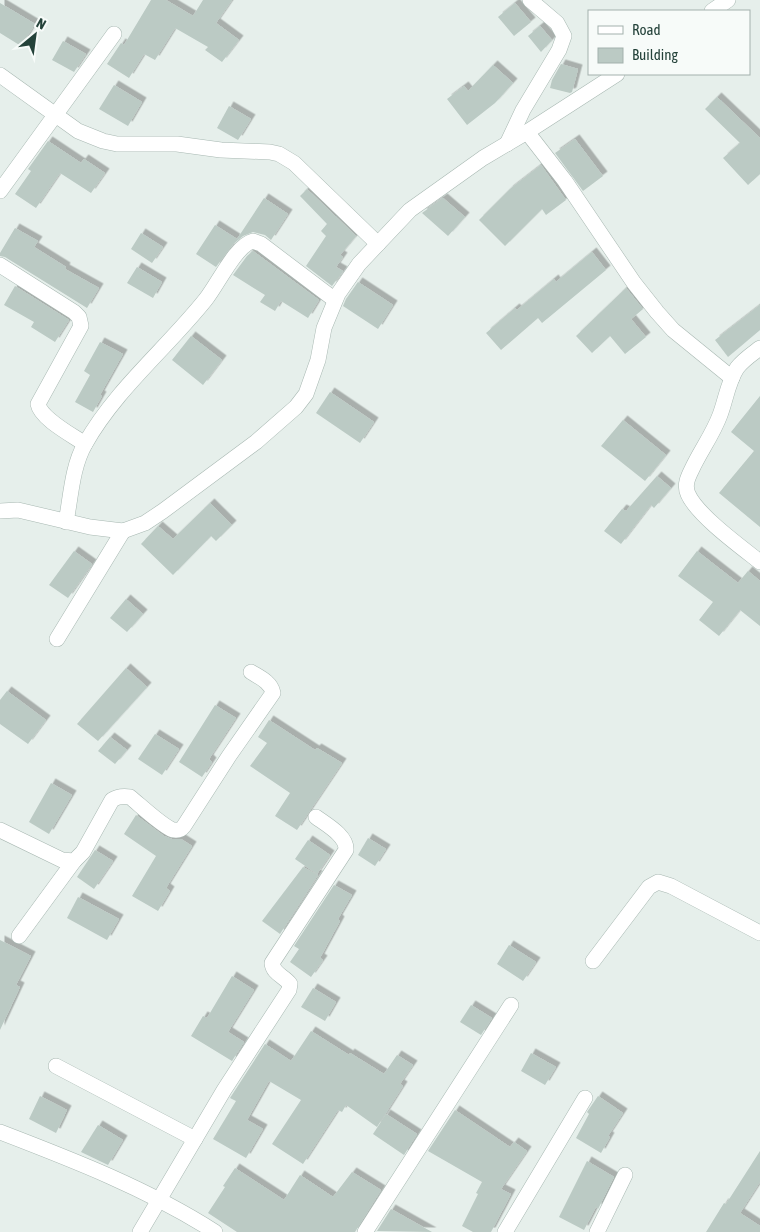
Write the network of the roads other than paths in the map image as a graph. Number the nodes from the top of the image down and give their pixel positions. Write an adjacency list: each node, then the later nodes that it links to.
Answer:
1 (530, 0): 9 (street)
2 (728, 0): 3 (street)
3 (713, 10)
4 (114, 34): 7 (street)
5 (0, 75): 7 (street)
6 (616, 75): 8 (street)
7 (56, 115): 10 (street); 11 (street)
8 (527, 132): 9 (street); 15 (street)
9 (507, 144): 11 (street)
10 (0, 191)
11 (378, 244): 13 (street)
12 (0, 265): 16 (street)
13 (335, 300): 16 (street); 19 (street)
14 (760, 348): 15 (street)
15 (732, 378): 20 (street)
16 (85, 444): 18 (street)
17 (0, 511): 18 (street)
18 (66, 522): 19 (street)
19 (123, 530): 21 (street)
20 (760, 562)
21 (57, 639)
22 (251, 672): 25 (street)
23 (316, 817): 33 (street)
24 (0, 830): 25 (street)
25 (74, 861): 27 (street)
26 (760, 933): 28 (street)
27 (19, 936)
28 (593, 962)
29 (511, 1005): 38 (street)
30 (56, 1066): 33 (street)
31 (585, 1098): 39 (street)
32 (0, 1132): 35 (street)
33 (195, 1139): 35 (street)
34 (625, 1175): 40 (street)
35 (159, 1201): 36 (street); 37 (street)
36 (140, 1232)
37 (215, 1232)
38 (365, 1232)
39 (505, 1232)
40 (598, 1232)

